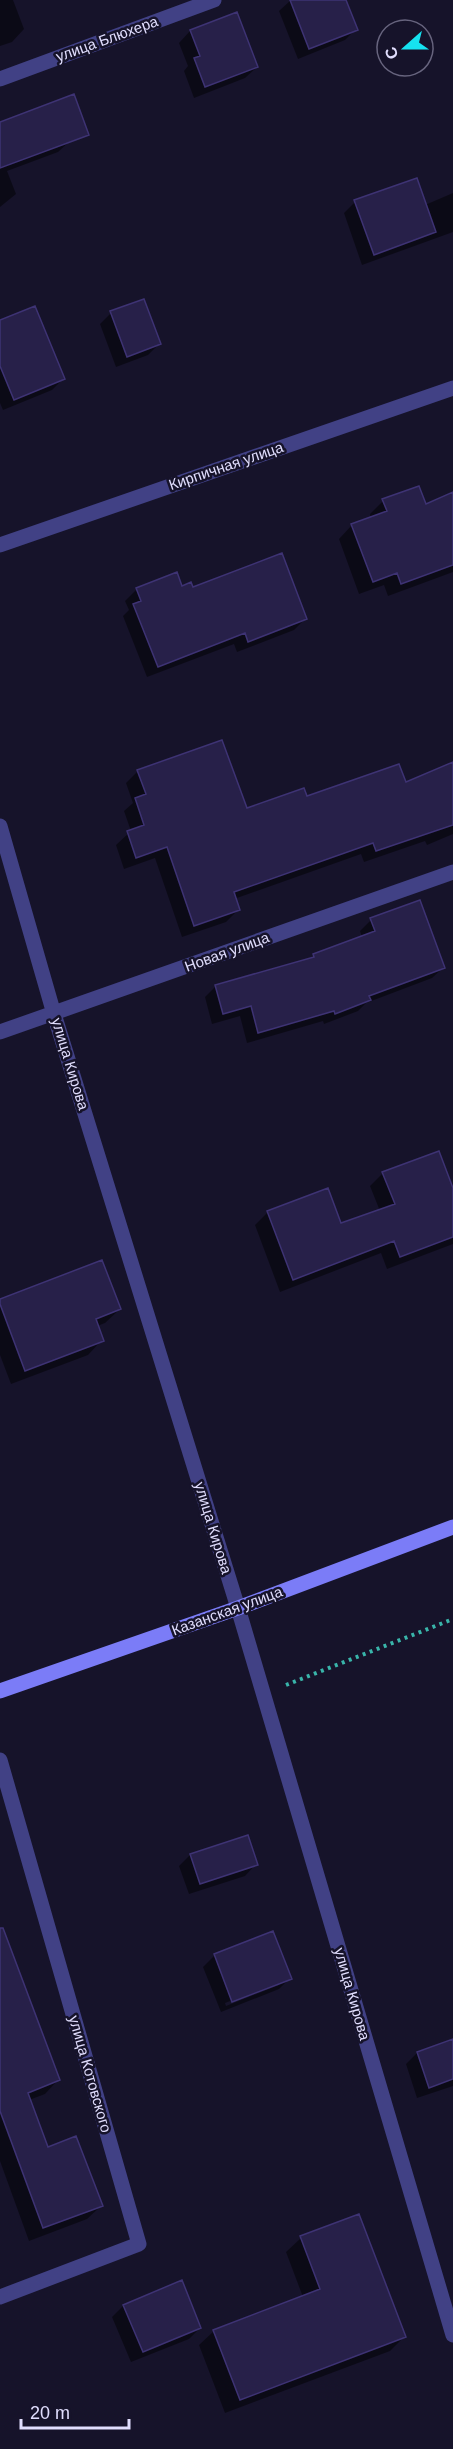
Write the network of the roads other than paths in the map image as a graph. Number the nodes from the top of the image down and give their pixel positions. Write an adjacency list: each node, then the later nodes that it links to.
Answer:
1 (214, 0): 2 (street, улица Блюхера)
2 (0, 79)
3 (453, 388): 4 (street, Кирпичная улица)
4 (0, 545)
5 (0, 826): 7 (street, улица Кирова)
6 (453, 872): 7 (street, Новая улица)
7 (54, 1014): 8 (street, Новая улица); 10 (street, улица Кирова)
8 (0, 1032)
9 (453, 1527): 10 (street, Казанская улица)
10 (238, 1608): 11 (street, Казанская улица); 14 (street, улица Кирова)
11 (0, 1691)
12 (0, 1760): 13 (street, улица Котовского)
13 (0, 2297)
14 (453, 2335)

